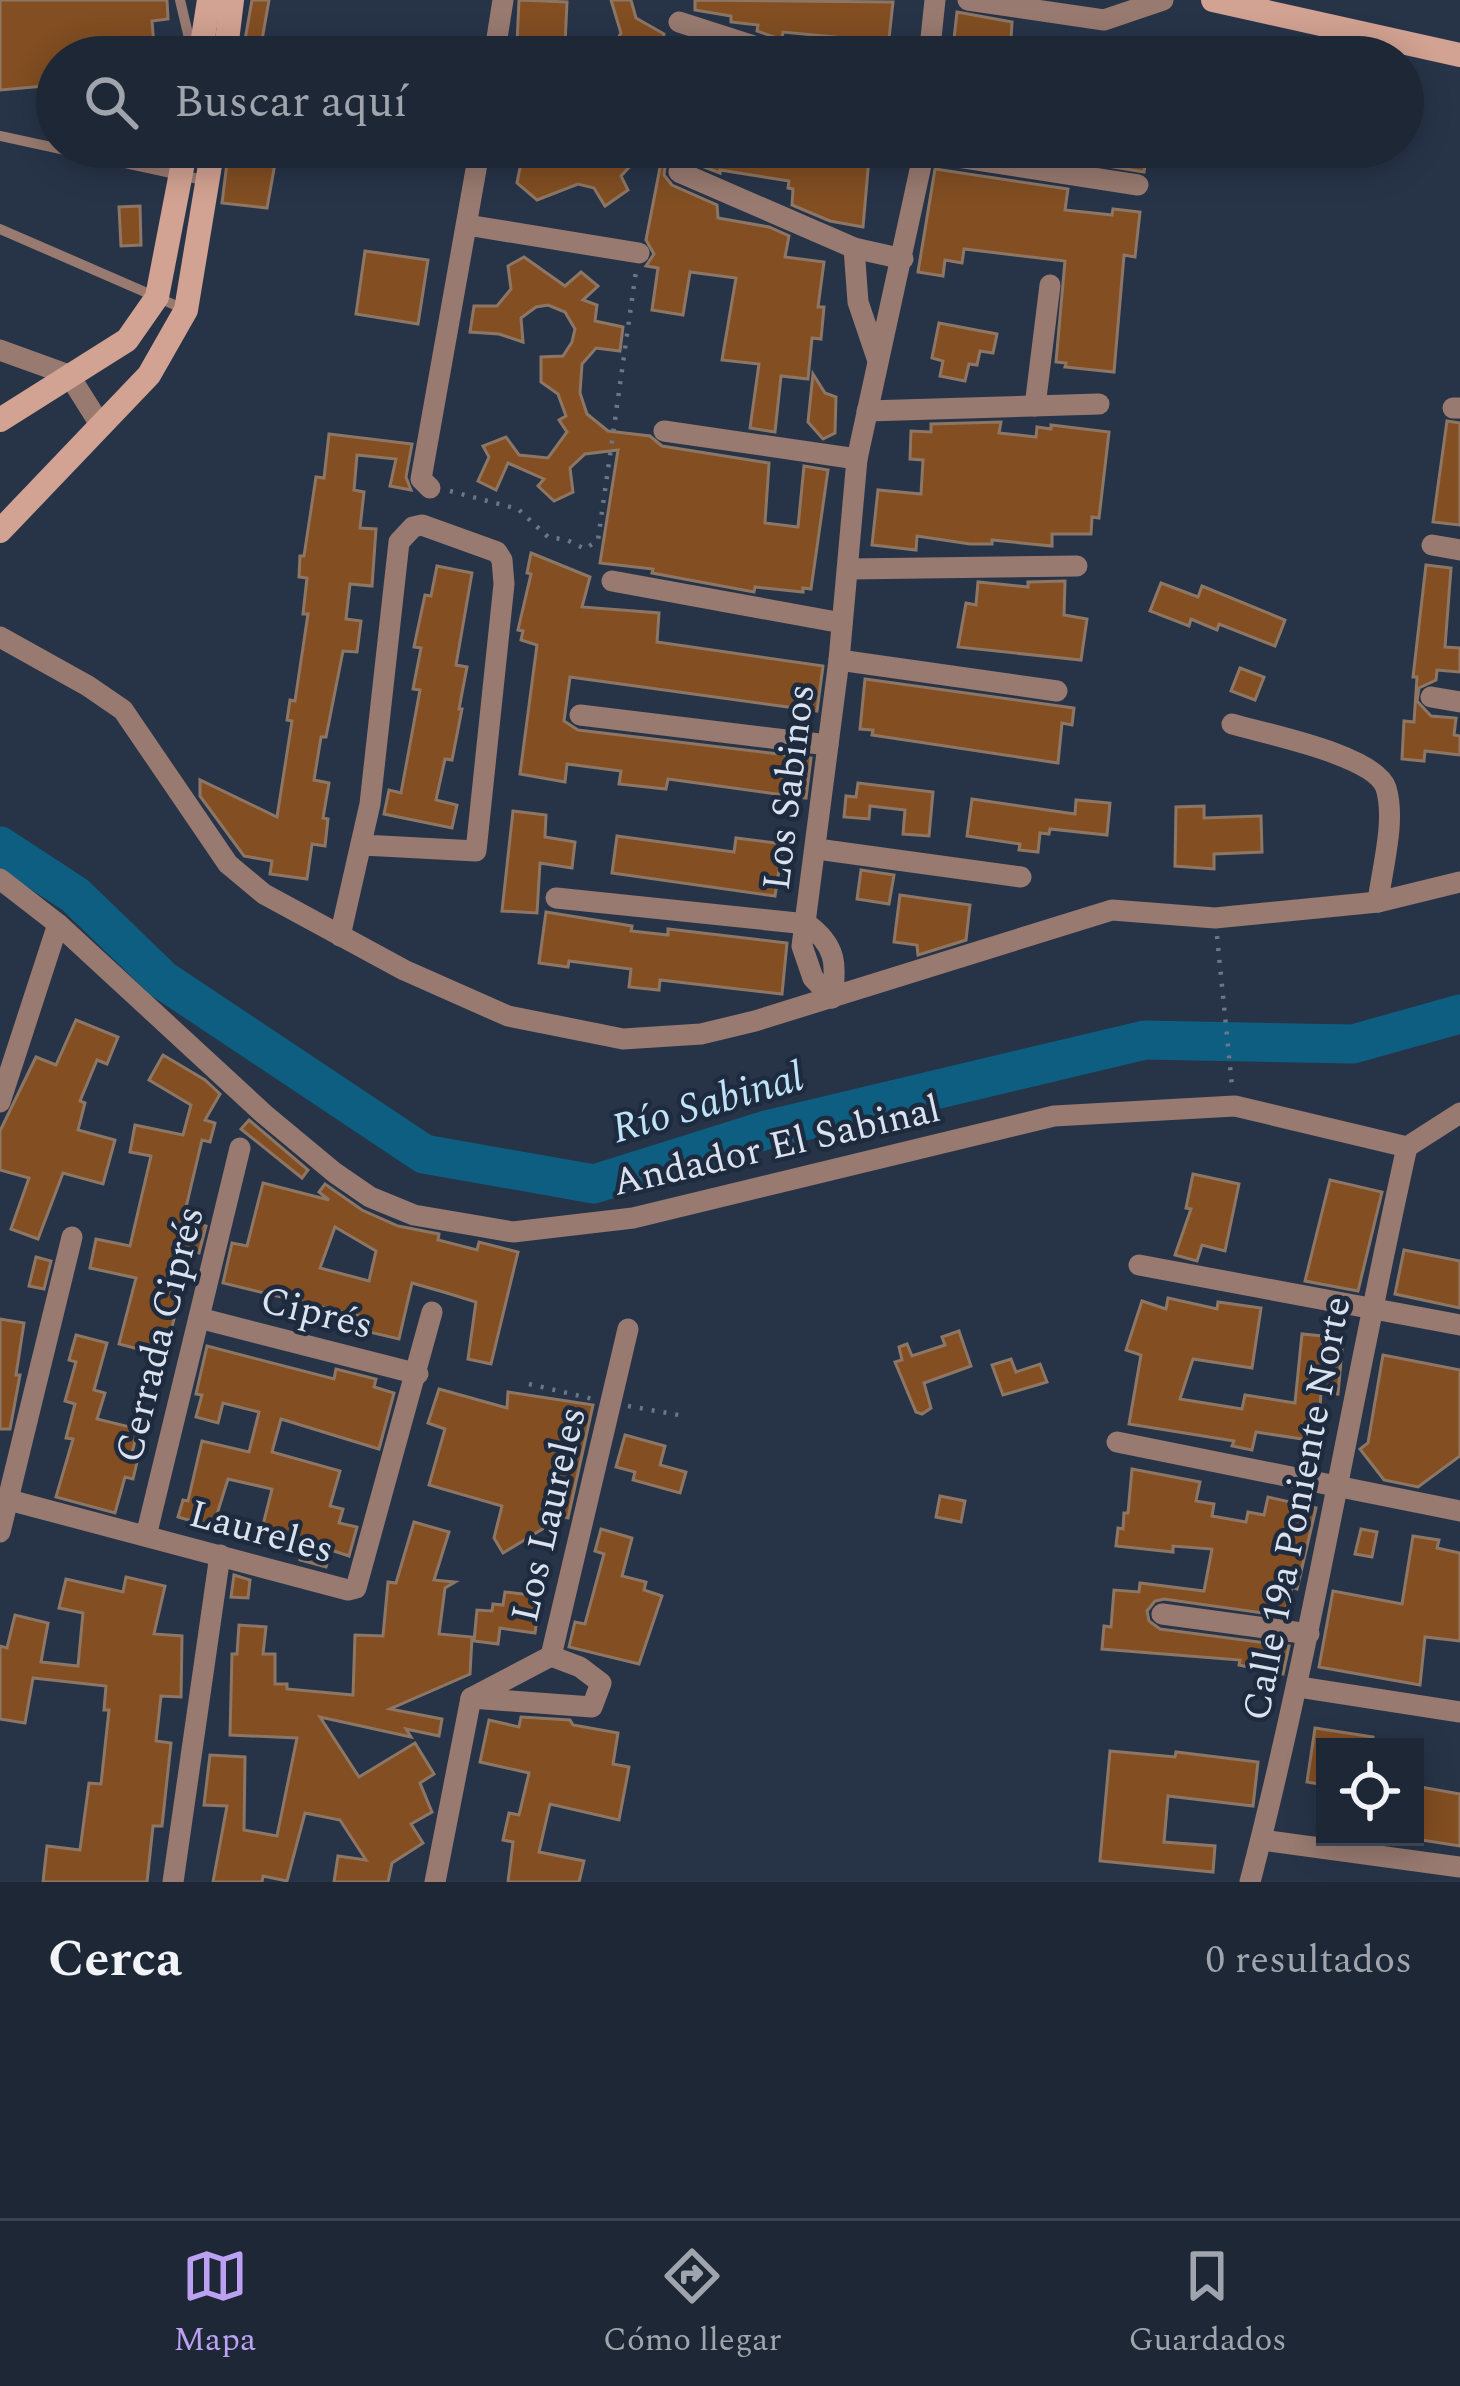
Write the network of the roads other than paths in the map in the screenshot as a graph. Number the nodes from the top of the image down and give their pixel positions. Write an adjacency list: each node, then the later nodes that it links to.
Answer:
1 (181, 0): 11 (lane)
2 (209, 0): 12 (main road)
3 (232, 0): 13 (main road)
4 (503, 0): 14 (street)
5 (935, 0): 16 (street)
6 (968, 0): 7 (street)
7 (1163, 0)
8 (1213, 0): 9 (main road)
9 (1291, 9): 17 (main road)
10 (680, 22): 15 (street)
11 (190, 36)
12 (201, 36)
13 (228, 36)
14 (497, 36)
15 (723, 36)
16 (931, 36)
17 (1390, 36)
18 (1424, 45): 19 (main road)
19 (1460, 55)
20 (0, 136): 21 (lane)
21 (36, 144)
22 (149, 168): 29 (lane)
23 (182, 168): 29 (main road)
24 (210, 168): 30 (main road)
25 (476, 168): 32 (street)
26 (921, 168): 36 (street, Los Sabinos)
27 (1035, 168): 31 (street)
28 (680, 172): 34 (street)
29 (181, 175): 30 (lane); 38 (main road)
30 (208, 181): 39 (main road)
31 (1138, 185)
32 (467, 225): 35 (street); 50 (street)
33 (0, 229): 38 (lane)
34 (854, 248): 36 (street); 41 (street)
35 (639, 253)
36 (903, 259): 41 (street, Los Sabinos)
37 (1049, 285): 44 (street)
38 (157, 297): 39 (lane); 42 (main road)
39 (186, 310): 47 (main road)
40 (0, 350): 42 (street)
41 (878, 361): 45 (street, Los Sabinos)
42 (69, 375): 46 (main road); 47 (street)
43 (1099, 404): 44 (street)
44 (1035, 406): 45 (street)
45 (867, 411): 49 (street, Los Sabinos)
46 (0, 420)
47 (101, 425): 51 (main road)
48 (664, 431): 49 (street)
49 (857, 459): 55 (street, Los Sabinos)
50 (430, 488)
51 (1, 528)
52 (1432, 545): 53 (street)
53 (1460, 550)
54 (1077, 566): 55 (street)
55 (849, 569): 57 (street, Los Sabinos)
56 (612, 580): 57 (street)
57 (842, 623): 59 (street, Los Sabinos)
58 (0, 637): 75 (street)
59 (839, 660): 60 (street); 65 (street, Los Sabinos)
60 (1057, 691)
61 (1431, 697): 62 (street)
62 (1460, 702)
63 (580, 715): 65 (street)
64 (1232, 724): 72 (street)
65 (828, 745): 67 (street, Los Sabinos)
66 (363, 845): 66 (street); 75 (street)
67 (818, 849): 68 (street); 74 (street, Los Sabinos)
68 (1021, 878)
69 (0, 879): 73 (street, Andador El Sabinal)
70 (1460, 882): 72 (street)
71 (556, 898): 74 (street)
72 (1378, 902): 76 (street)
73 (58, 924): 77 (street); 79 (street, Andador El Sabinal)
74 (807, 924): 76 (street, Los Sabinos)
75 (340, 936): 76 (street)
76 (832, 998)
77 (0, 1102)
78 (1460, 1113): 79 (street)
79 (1406, 1147): 83 (street, Calle 19a Poniente Norte)
80 (240, 1148): 85 (street, Cerrada Ciprés)
81 (72, 1237): 91 (street)
82 (1138, 1265): 83 (street)
83 (1370, 1309): 86 (street); 90 (street, Calle 19a Poniente Norte)
84 (432, 1312): 88 (street)
85 (199, 1318): 88 (street, Ciprés); 94 (street, Cerrada Ciprés)
86 (1460, 1325)
87 (628, 1329): 98 (street, Los Laureles)
88 (418, 1374): 95 (street, Laureles)
89 (1117, 1442): 90 (street)
90 (1337, 1488): 92 (street); 97 (street, Calle 19a Poniente Norte)
91 (10, 1500): 93 (street); 94 (street, Laureles)
92 (1460, 1511)
93 (0, 1532)
94 (146, 1536): 95 (street, Laureles)
95 (220, 1555): 104 (street)
96 (1162, 1614): 97 (street)
97 (1309, 1634): 99 (street, Calle 19a Poniente Norte)
98 (550, 1656): 100 (street, Los Laureles); 100 (street)
99 (1299, 1687): 101 (street); 102 (street, Calle 19a Poniente Norte)
100 (471, 1698): 105 (street)
101 (1460, 1712)
102 (1261, 1840): 103 (street); 106 (street, Calle 19a Poniente Norte)
103 (1460, 1867)
104 (173, 1882)
105 (435, 1882)
106 (1250, 1882)

